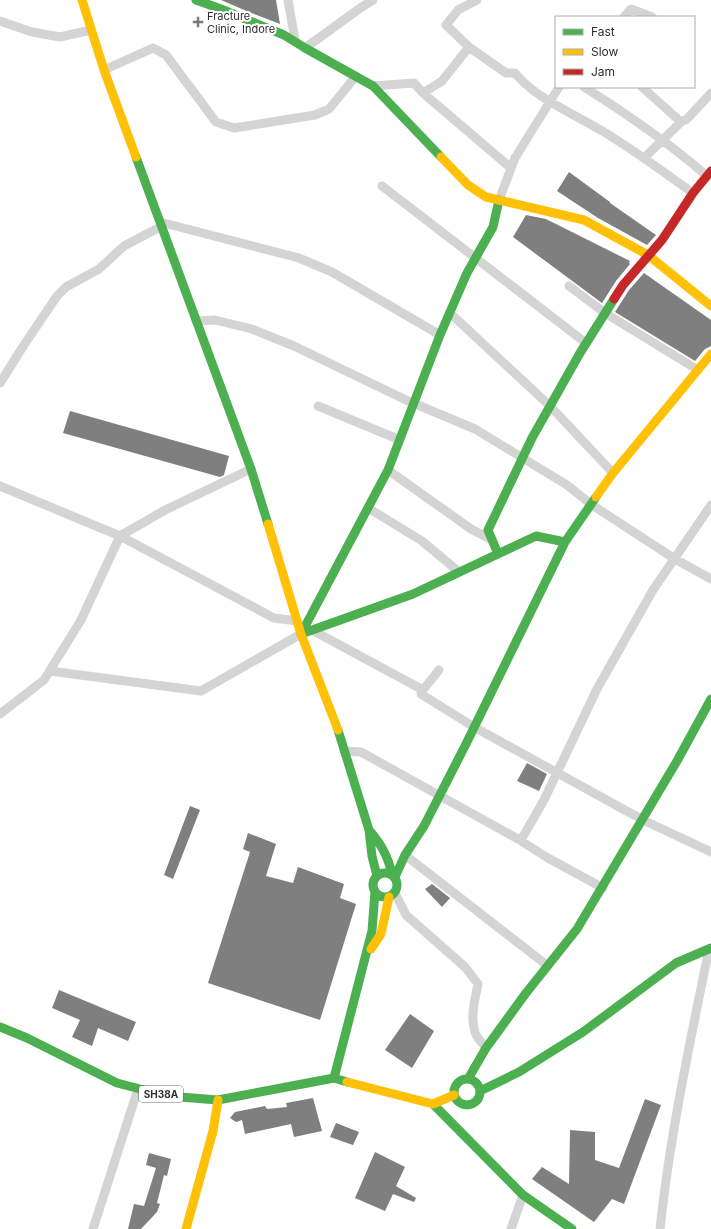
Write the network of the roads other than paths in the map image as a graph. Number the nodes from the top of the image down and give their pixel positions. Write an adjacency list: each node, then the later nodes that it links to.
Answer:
1 (82, 0): 9 (street)
2 (196, 0): 10 (street)
3 (288, 0): 10 (street)
4 (373, 0): 12 (street)
5 (477, 0): 11 (street)
6 (625, 16): 7 (street)
7 (649, 16)
8 (0, 21): 9 (street)
9 (91, 30): 13 (street)
10 (295, 40): 12 (street)
11 (469, 47): 19 (street); 21 (street)
12 (306, 48): 14 (street)
13 (104, 70): 14 (street); 30 (street)
14 (356, 76): 15 (street)
15 (373, 86): 19 (street); 29 (street)
16 (558, 88): 21 (street)
17 (586, 88): 23 (street)
18 (643, 88): 22 (street)
19 (423, 93): 25 (street)
20 (711, 93): 22 (street)
21 (550, 101): 24 (street); 25 (street)
22 (681, 122): 23 (street)
23 (662, 140): 24 (street); 26 (street)
24 (644, 158): 28 (street)
25 (511, 168): 29 (street)
26 (709, 173): 28 (street)
27 (382, 186): 32 (street)
28 (693, 193): 31 (street)
29 (500, 200): 31 (street); 32 (street)
30 (161, 224): 37 (street); 38 (street); 42 (street)
31 (648, 255): 34 (street); 36 (street)
32 (475, 259): 35 (street); 39 (street)
33 (569, 286): 36 (street)
34 (711, 306)
35 (450, 313): 38 (street); 45 (street)
36 (605, 313): 39 (street); 41 (street)
37 (196, 320): 43 (street); 48 (street)
38 (440, 335): 43 (street)
39 (586, 343): 45 (street)
40 (711, 354): 41 (street)
41 (698, 370): 50 (street)
42 (0, 384)
43 (414, 404): 46 (street); 47 (street)
44 (318, 406): 46 (street)
45 (550, 406): 47 (street); 50 (street)
46 (400, 440): 49 (street)
47 (522, 458): 52 (street); 56 (street)
48 (251, 469): 55 (street); 62 (street)
49 (388, 470): 54 (street); 56 (street)
50 (613, 473): 52 (street)
51 (0, 486): 55 (street)
52 (592, 505): 57 (street); 59 (street)
53 (711, 505): 59 (street)
54 (368, 508): 60 (street); 64 (street)
55 (120, 536): 62 (street); 66 (street)
56 (492, 540): 58 (street)
57 (565, 542): 58 (street); 70 (street)
58 (498, 554): 60 (street)
59 (674, 558): 61 (street); 72 (street)
60 (459, 572): 63 (street)
61 (711, 579)
62 (297, 621): 64 (street)
63 (312, 630): 64 (street); 65 (street)
64 (301, 634): 66 (street); 71 (street)
65 (439, 670)
66 (50, 671): 69 (street)
67 (421, 694): 70 (street)
68 (711, 699): 74 (street)
69 (0, 714)
70 (474, 727): 72 (street); 73 (street)
71 (344, 751): 73 (street); 75 (street)
72 (557, 772): 74 (street); 76 (street)
73 (440, 796): 76 (street); 78 (street)
74 (643, 820): 77 (street); 81 (street)
75 (369, 830): 79 (street); 80 (street)
76 (521, 840): 81 (street)
77 (711, 852)
78 (406, 855): 80 (street); 86 (street)
79 (377, 876): 80 (street); 82 (street)
80 (393, 876): 83 (street)
81 (603, 888): 86 (street)
82 (374, 891): 83 (street); 85 (street)
83 (392, 895): 85 (street); 88 (street)
84 (710, 948): 92 (street); 101 (street)
85 (364, 961): 89 (street)
86 (548, 966): 88 (street)
87 (0, 1027): 91 (street, SH38A)
88 (486, 1048): 90 (street)
89 (334, 1078): 94 (street, SH38A); 95 (street)
90 (468, 1079): 92 (street); 93 (street)
91 (138, 1089): 94 (street, SH38A); 97 (street)
92 (480, 1091): 93 (street)
93 (454, 1095): 95 (street)
94 (218, 1100): 98 (street)
95 (433, 1104): 96 (street)
96 (523, 1195): 99 (street); 100 (street)
97 (93, 1229)
98 (186, 1229)
99 (511, 1229)
100 (572, 1229)
101 (660, 1229)

